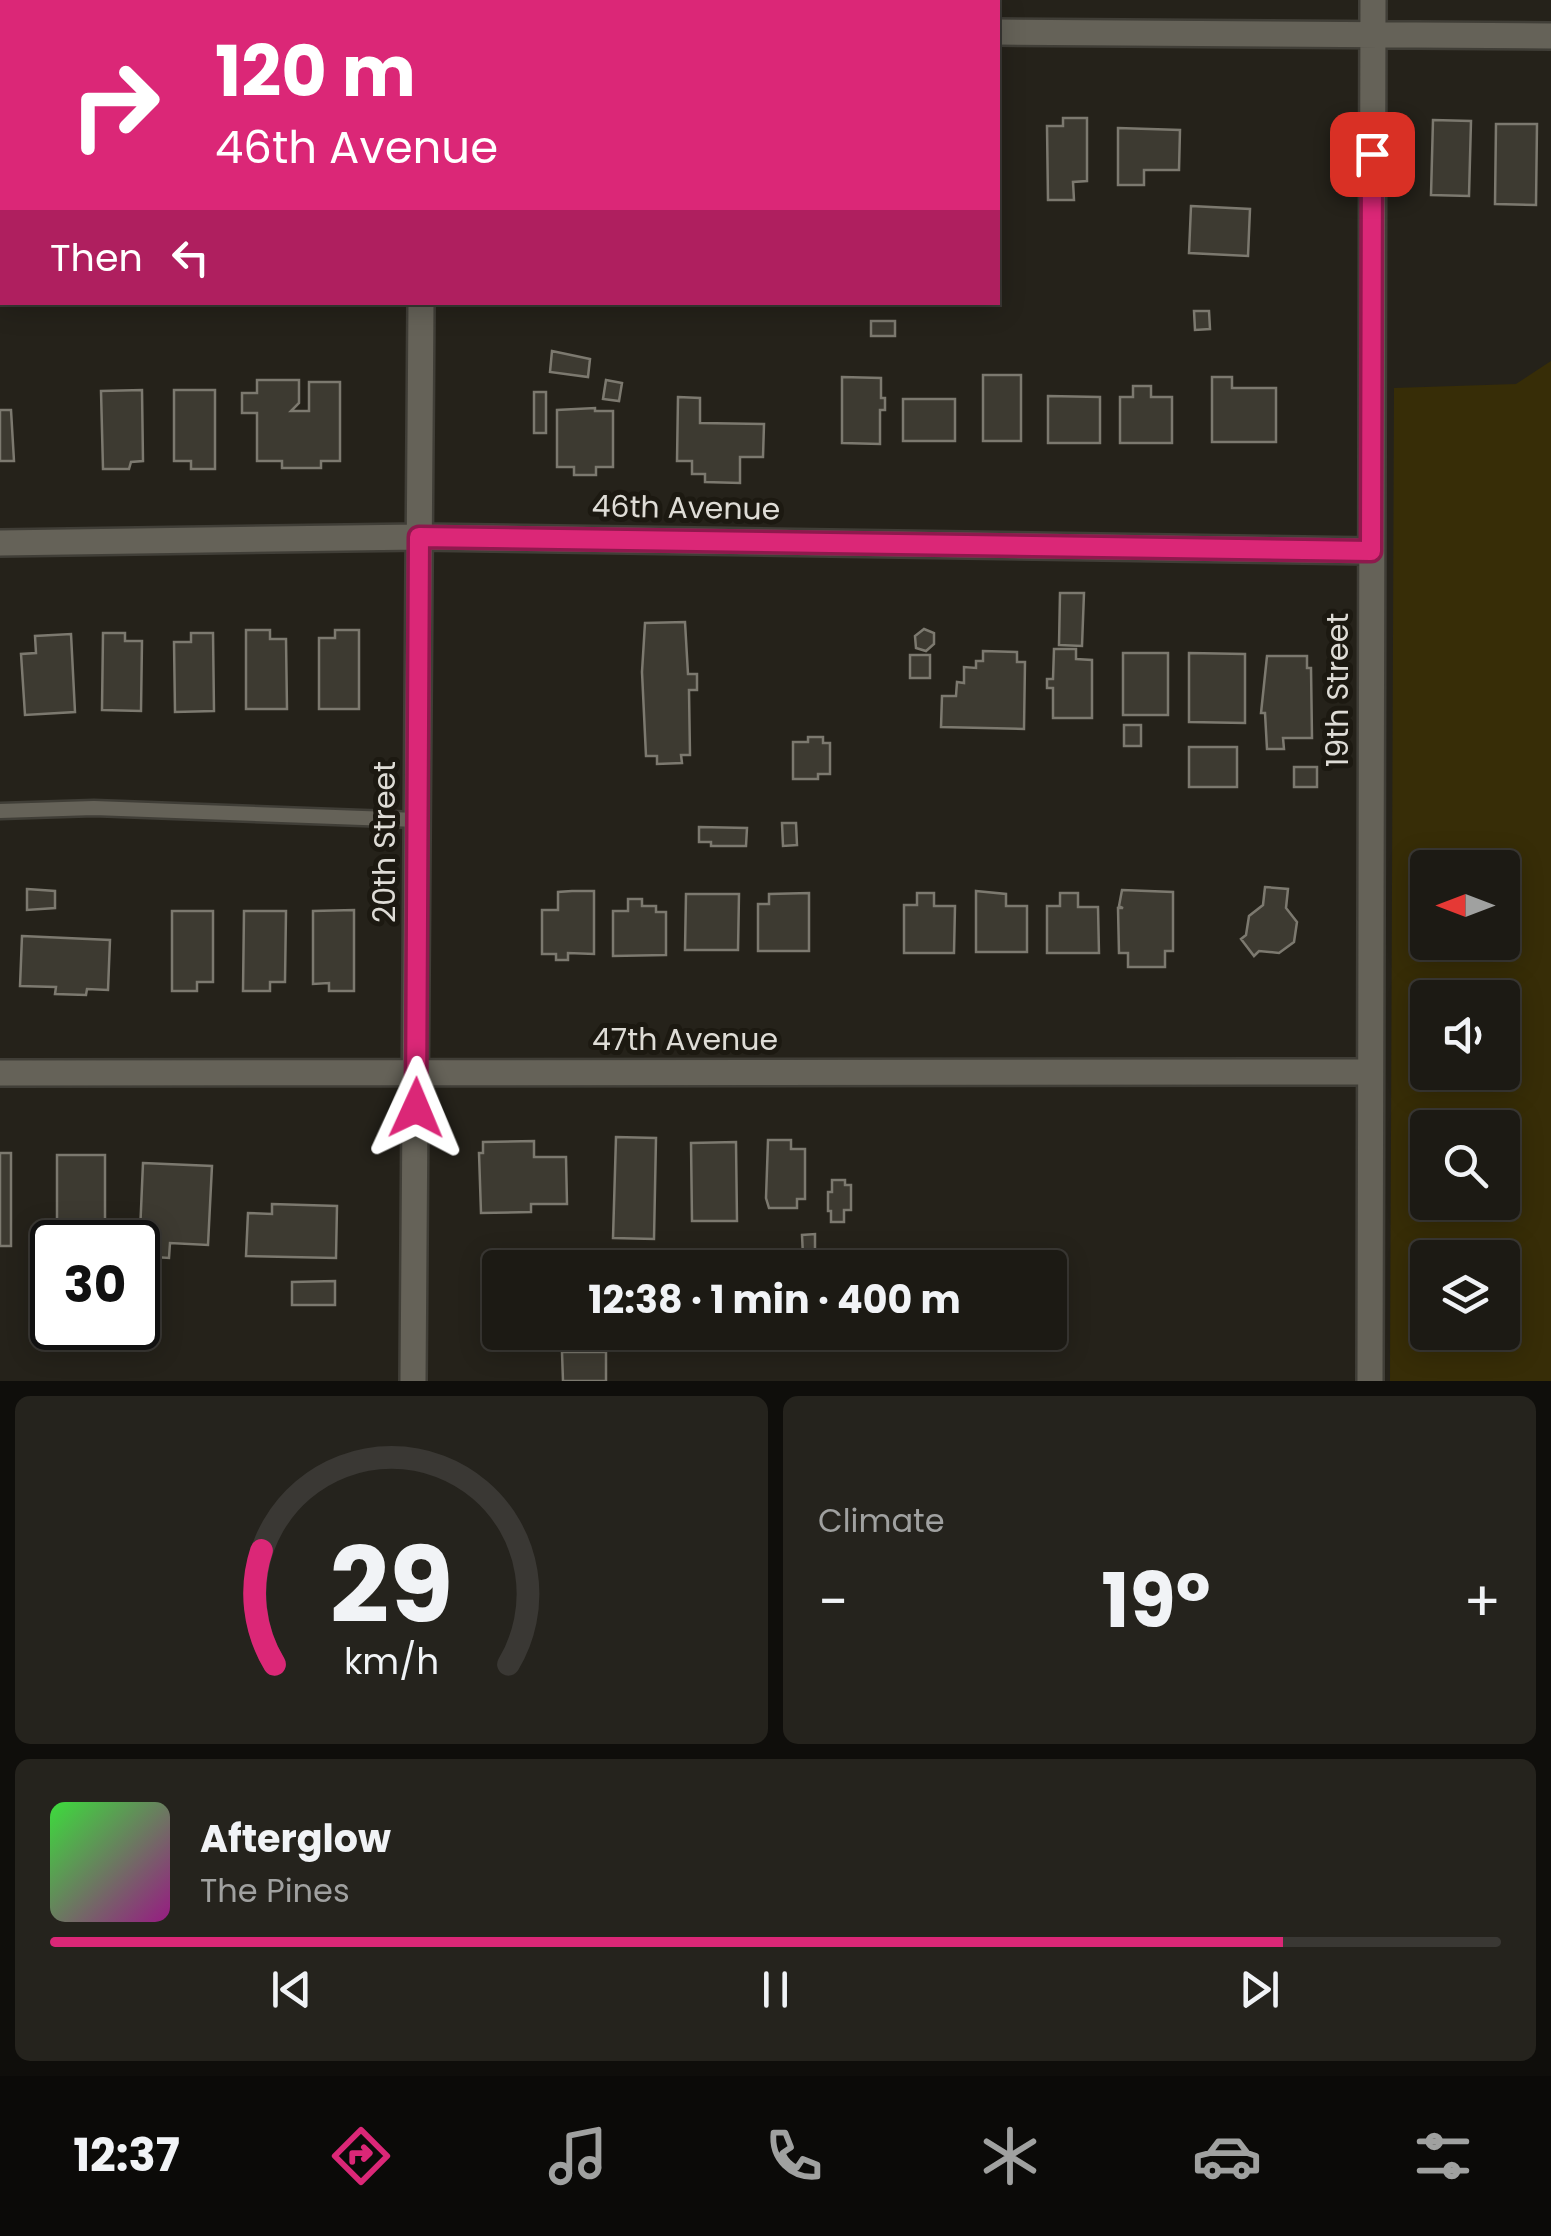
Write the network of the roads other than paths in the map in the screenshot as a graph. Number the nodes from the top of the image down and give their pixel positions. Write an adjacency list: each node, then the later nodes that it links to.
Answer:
1 (1373, 0): 3 (street, 19th Street)
2 (1000, 32): 3 (street)
3 (1373, 34): 4 (street); 8 (street, 19th Street)
4 (1551, 36)
5 (420, 305): 6 (street, 20th Street)
6 (419, 537): 7 (street, 46th Avenue); 8 (street, 46th Avenue); 10 (street, 20th Street)
7 (0, 543)
8 (1371, 551): 12 (street, 19th Street)
9 (0, 811): 10 (lane)
10 (418, 820): 11 (street, 20th Street)
11 (416, 1072): 12 (street, 47th Avenue); 13 (street, 47th Avenue); 14 (street, 20th Street)
12 (1370, 1072): 15 (street, 19th Street)
13 (0, 1073)
14 (414, 1381)
15 (1370, 1381)

